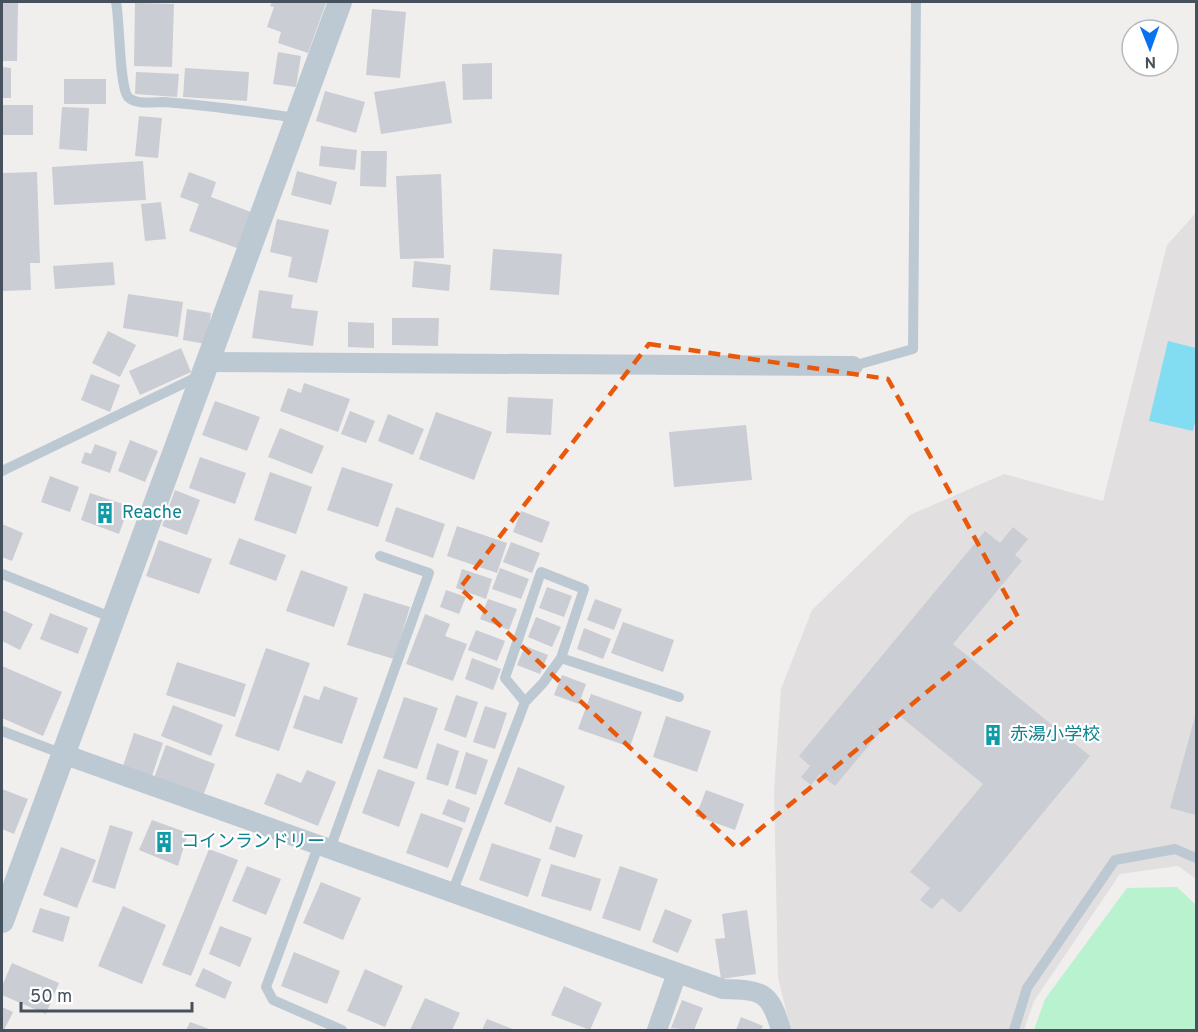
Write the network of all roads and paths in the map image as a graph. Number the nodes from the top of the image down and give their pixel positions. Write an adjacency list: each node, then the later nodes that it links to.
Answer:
1 (116, 2): 4 (lane)
2 (340, 2): 4 (street)
3 (916, 2): 5 (lane)
4 (297, 118): 6 (street)
5 (853, 366): 6 (street)
6 (204, 368): 7 (lane); 10 (street)
7 (2, 471)
8 (380, 556): 16 (lane)
9 (2, 574): 10 (lane)
10 (113, 618): 15 (street)
11 (561, 658): 12 (lane); 13 (lane); 13 (lane)
12 (680, 697)
13 (525, 702): 18 (lane)
14 (2, 731): 15 (lane)
15 (63, 754): 16 (street); 19 (street)
16 (325, 846): 18 (street); 21 (lane)
17 (1197, 858): 24 (lane)
18 (452, 893): 20 (street)
19 (2, 921)
20 (677, 973): 22 (street); 23 (street)
21 (342, 1030)
22 (657, 1030)
23 (781, 1030)
24 (1014, 1030)

